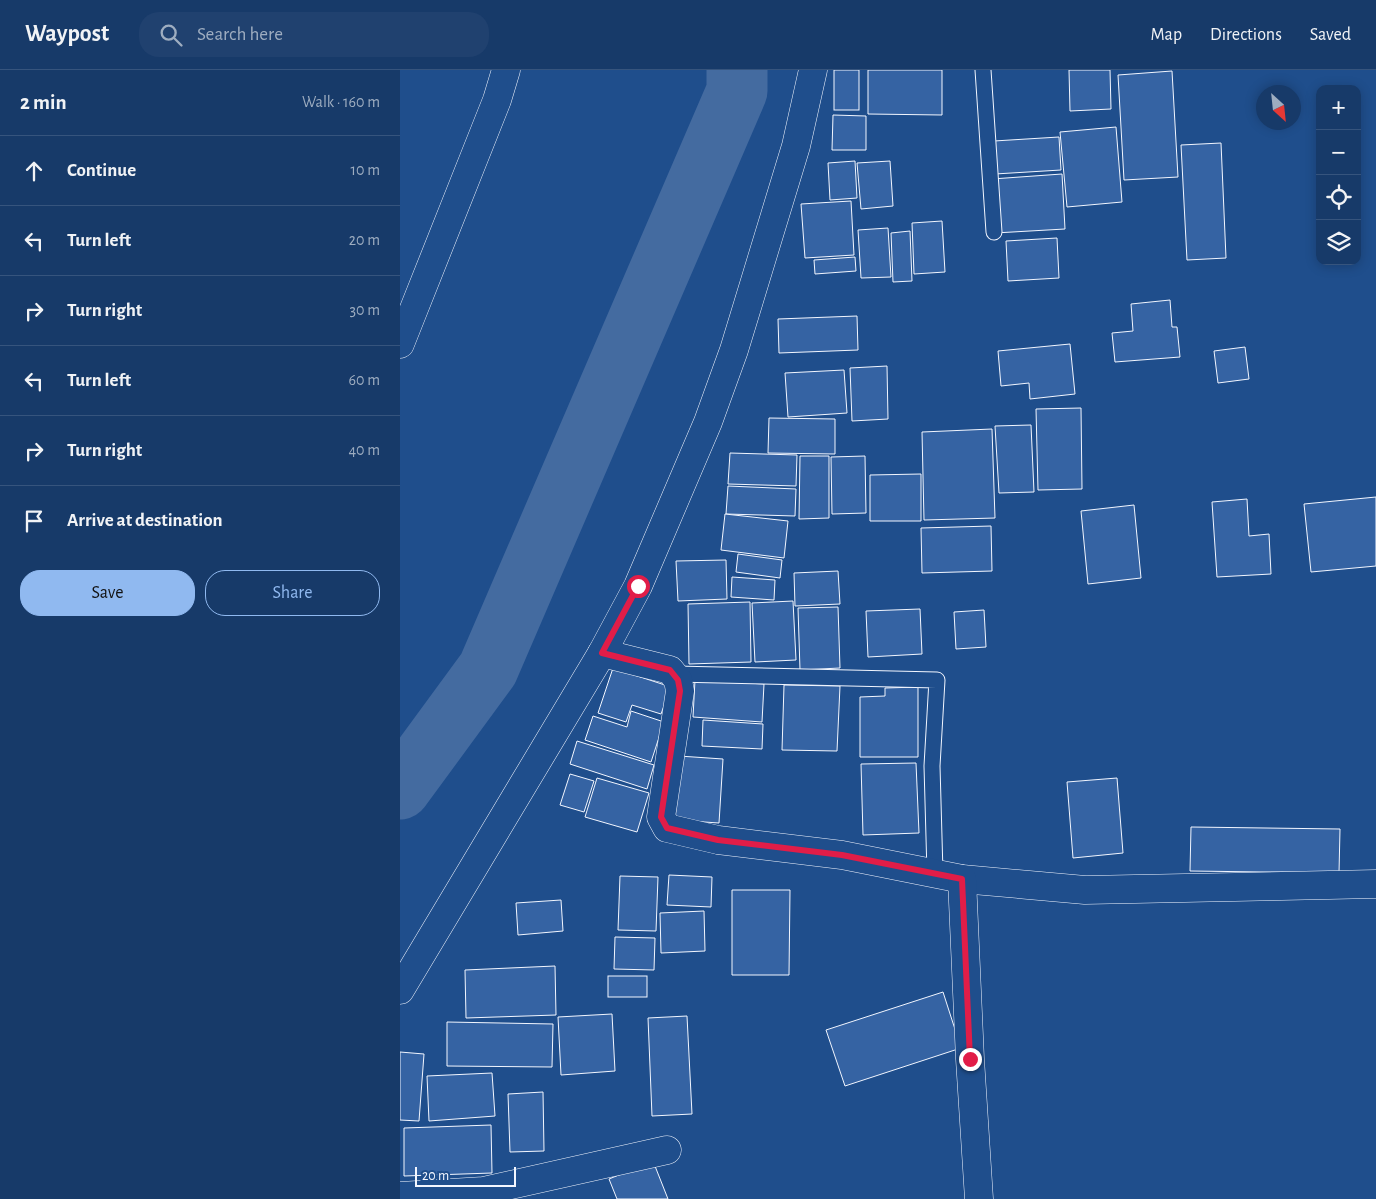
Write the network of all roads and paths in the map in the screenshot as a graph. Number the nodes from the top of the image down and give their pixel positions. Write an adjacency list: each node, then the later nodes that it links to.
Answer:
1 (506, 70): 5 (street)
2 (813, 70): 6 (street)
3 (983, 70): 4 (lane)
4 (994, 232)
5 (400, 344)
6 (602, 653): 7 (street); 11 (street)
7 (675, 674): 8 (street); 8 (lane)
8 (935, 873): 9 (street)
9 (962, 879): 10 (street); 14 (street)
10 (1376, 884)
11 (400, 990)
12 (667, 1150): 13 (street)
13 (400, 1196)
14 (979, 1199)

